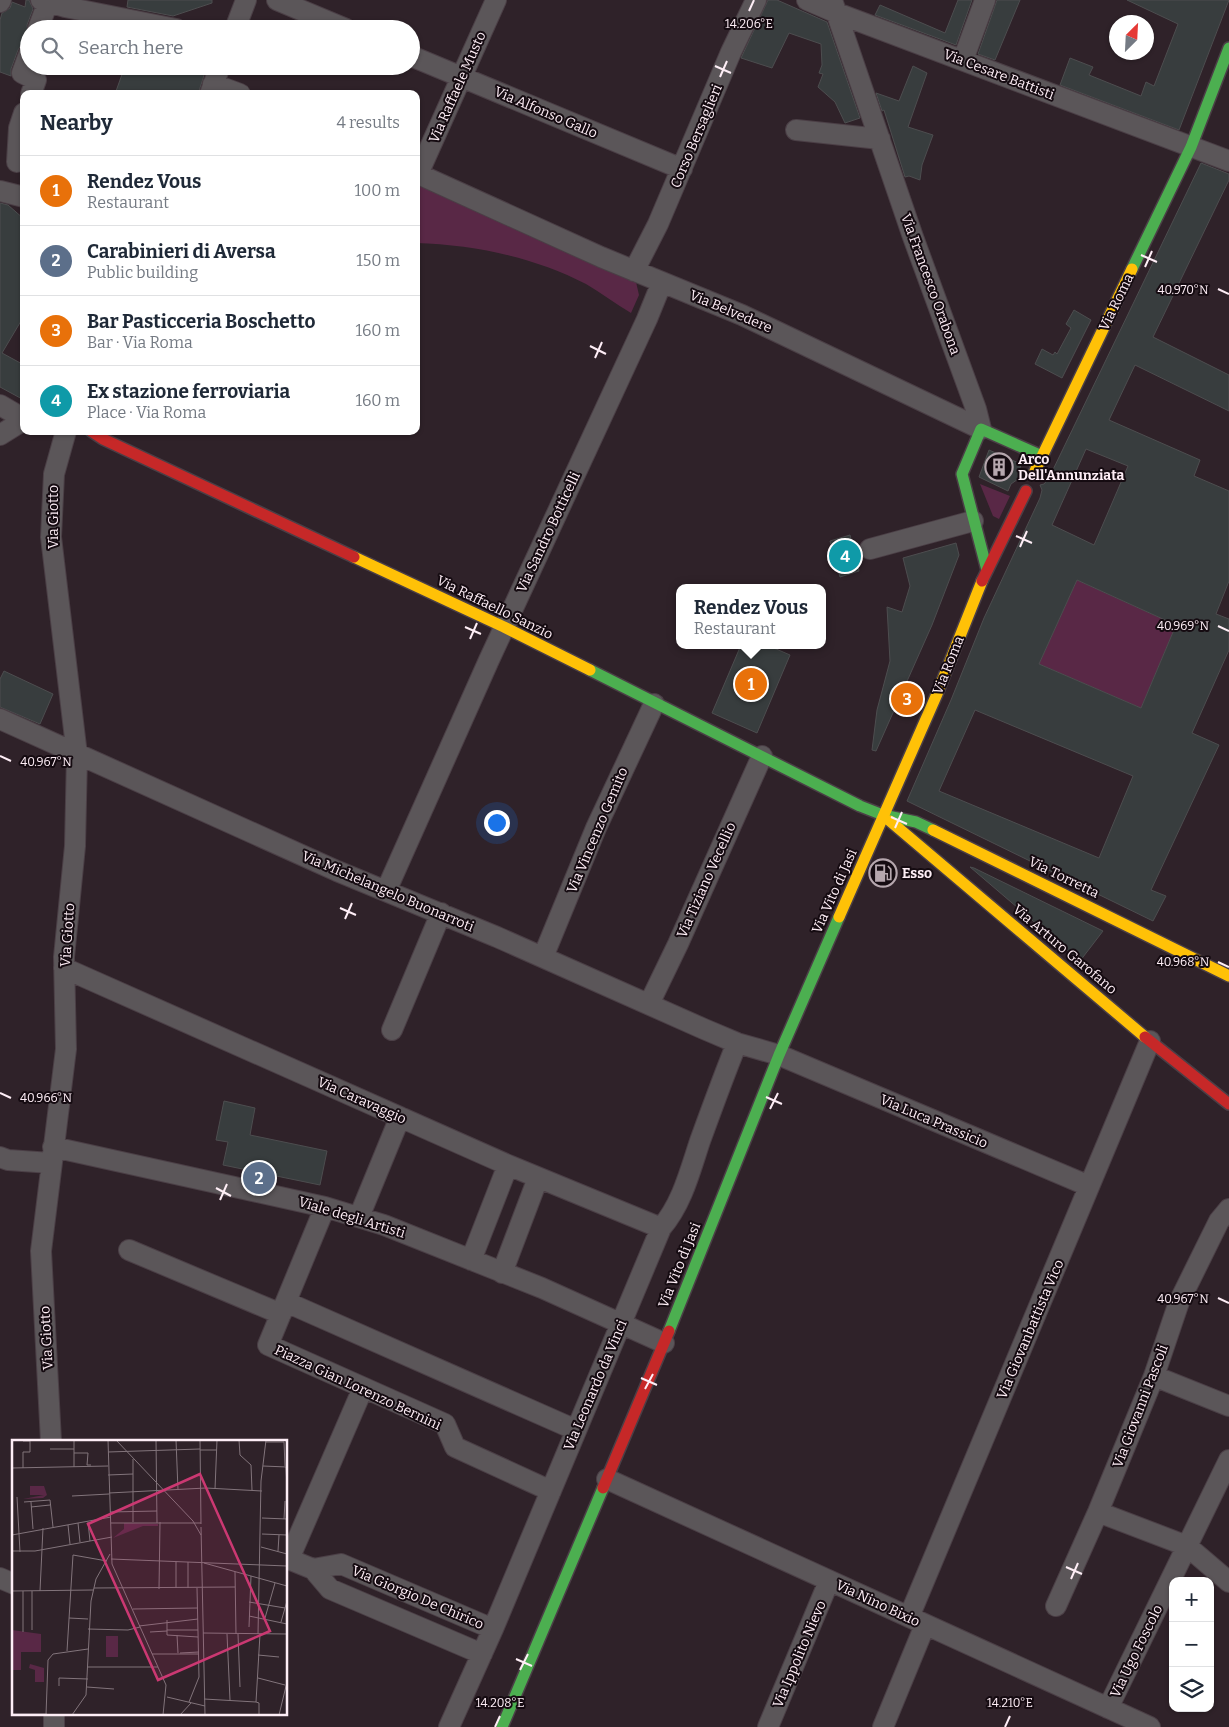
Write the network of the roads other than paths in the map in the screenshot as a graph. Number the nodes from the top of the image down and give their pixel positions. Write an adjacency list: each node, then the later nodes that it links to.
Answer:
1 (246, 0): 11 (street)
2 (277, 0): 12 (street)
3 (496, 0): 17 (street, Via Raffaele Musto)
4 (756, 0): 28 (street, Corso Bersaglieri)
5 (808, 0): 8 (street, Via Cesare Battisti)
6 (986, 0): 15 (street)
7 (44, 1): 9 (street); 10 (street)
8 (835, 7): 15 (street, Via Cesare Battisti); 23 (street, Via Francesco Orabona)
9 (40, 20)
10 (131, 20)
11 (238, 20)
12 (325, 20)
13 (1229, 48): 24 (street, Via Roma)
14 (420, 60): 17 (street, Via Alfonso Gallo)
15 (963, 60): 24 (street, Via Cesare Battisti)
16 (26, 75): 19 (street)
17 (462, 77): 27 (street, Via Raffaele Musto); 28 (street, Via Alfonso Gallo)
18 (214, 81): 20 (street)
19 (32, 90)
20 (232, 90)
21 (20, 125): 26 (street)
22 (796, 130): 23 (street)
23 (880, 139): 37 (street, Via Francesco Orabona)
24 (1191, 147): 25 (street, Via Cesare Battisti); 41 (street, Via Roma)
25 (1229, 161)
26 (17, 162)
27 (420, 167)
28 (682, 170): 32 (street, Corso Bersaglieri)
29 (420, 174): 32 (street, Via Belvedere)
30 (0, 191): 31 (street)
31 (20, 196)
32 (634, 271): 33 (street, Via Belvedere)
33 (662, 282): 37 (street, Via Belvedere); 47 (street, Via Sandro Botticelli)
34 (0, 405): 35 (street)
35 (20, 418)
36 (20, 422): 38 (street)
37 (981, 429): 41 (street, Via Belvedere); 44 (street)
38 (0, 435)
39 (65, 435): 50 (street, Via Giotto)
40 (97, 435): 47 (street, Via Raffaello Sanzio)
41 (1042, 456): 42 (street, Via Roma)
42 (1035, 471)
43 (1026, 491): 46 (street, Via Roma)
44 (973, 521): 45 (street); 46 (street)
45 (870, 549)
46 (986, 570): 52 (street, Via Roma)
47 (504, 627): 48 (street, Via Raffaello Sanzio); 55 (street, Via Sandro Botticelli)
48 (654, 704): 51 (street, Via Raffaello Sanzio); 57 (street, Via Vincenzo Gemito)
49 (0, 719): 50 (street, Via Michelangelo Buonarroti)
50 (77, 755): 55 (street, Via Michelangelo Buonarroti); 58 (street, Via Giotto)
51 (762, 756): 52 (street, Via Raffaello Sanzio); 60 (street, Via Tiziano Vecellio)
52 (883, 815): 53 (street, Via Torretta); 54 (street, Via Arturo Garofano); 64 (street, Via Vito di Jasi)
53 (964, 845): 54 (street); 59 (street, Via Torretta)
54 (946, 868): 62 (street, Via Arturo Garofano)
55 (386, 891): 56 (street, Via Michelangelo Buonarroti)
56 (441, 914): 57 (street, Via Michelangelo Buonarroti); 61 (street)
57 (543, 957): 60 (street, Via Michelangelo Buonarroti)
58 (64, 968): 66 (street, Via Caravaggio); 67 (street, Via Giotto)
59 (1229, 976)
60 (649, 1004): 63 (street, Via Michelangelo Buonarroti)
61 (392, 1030)
62 (1150, 1041): 65 (street, Via Arturo Garofano); 71 (street, Via Giovanbattista Vico)
63 (737, 1043): 64 (street, Via Michelangelo Buonarroti); 75 (street, Via Leonardo da Vinci)
64 (779, 1055): 71 (street, Via Luca Prassicio); 81 (street, Via Vito di Jasi)
65 (1229, 1104)
66 (400, 1117): 69 (street, Via Caravaggio); 74 (street)
67 (52, 1155): 68 (street, Viale degli Artisti); 72 (street, Viale degli Artisti); 86 (street, Via Giotto)
68 (0, 1157)
69 (508, 1165): 70 (street, Via Caravaggio); 77 (street)
70 (538, 1178): 75 (street, Via Caravaggio); 78 (street)
71 (1089, 1186): 99 (street, Via Giovanbattista Vico)
72 (325, 1207): 74 (street, Viale degli Artisti); 79 (street, Piazza Gian Lorenzo Bernini)
73 (1229, 1209): 82 (street, Via Giovanni Pascoli)
74 (359, 1217): 77 (street, Viale degli Artisti)
75 (661, 1228): 80 (street, Via Leonardo da Vinci)
76 (129, 1250): 79 (street)
77 (471, 1260): 78 (street, Viale degli Artisti)
78 (502, 1272): 80 (street, Viale degli Artisti)
79 (283, 1308): 83 (street, Piazza Gian Lorenzo Bernini); 85 (street)
80 (621, 1323): 81 (street, Viale degli Artisti); 85 (street, Via Leonardo da Vinci)
81 (664, 1343): 88 (street, Via Vito di Jasi)
82 (1154, 1376): 84 (street); 90 (street, Via Giovanni Pascoli)
83 (363, 1388): 89 (street, Piazza Gian Lorenzo Bernini); 92 (street, Via Giorgio De Chirico)
84 (1229, 1406)
85 (576, 1430): 89 (street, Via Leonardo da Vinci)
86 (51, 1440)
87 (1229, 1460): 91 (street, Via Ugo Foscolo)
88 (607, 1480): 95 (street, Via Nino Bixio); 106 (street, Via Vito di Jasi)
89 (550, 1491): 100 (street, Via Leonardo da Vinci)
90 (1098, 1512): 91 (street); 98 (street, Via Giovanni Pascoli)
91 (1187, 1546): 96 (street); 103 (street, Via Ugo Foscolo)
92 (288, 1558): 93 (street, Via Giorgio De Chirico)
93 (314, 1569): 100 (street, Via Giorgio De Chirico); 101 (street, Via Giorgio De Chirico)
94 (0, 1578): 97 (street)
95 (829, 1581): 99 (street, Via Nino Bixio); 107 (street, Via Ippolito Nievo)
96 (1229, 1582)
97 (12, 1583)
98 (1056, 1606)
99 (917, 1621): 103 (street, Via Nino Bixio); 108 (street, Via Giovanbattista Vico)
100 (493, 1629): 101 (street, Via Leonardo da Vinci)
101 (482, 1654): 105 (street, Via Leonardo da Vinci)
102 (54, 1714): 104 (street)
103 (1118, 1717): 109 (street, Via Nino Bixio)
104 (54, 1727)
105 (449, 1727)
106 (502, 1727)
107 (768, 1727)
108 (884, 1727)
109 (1150, 1727)

